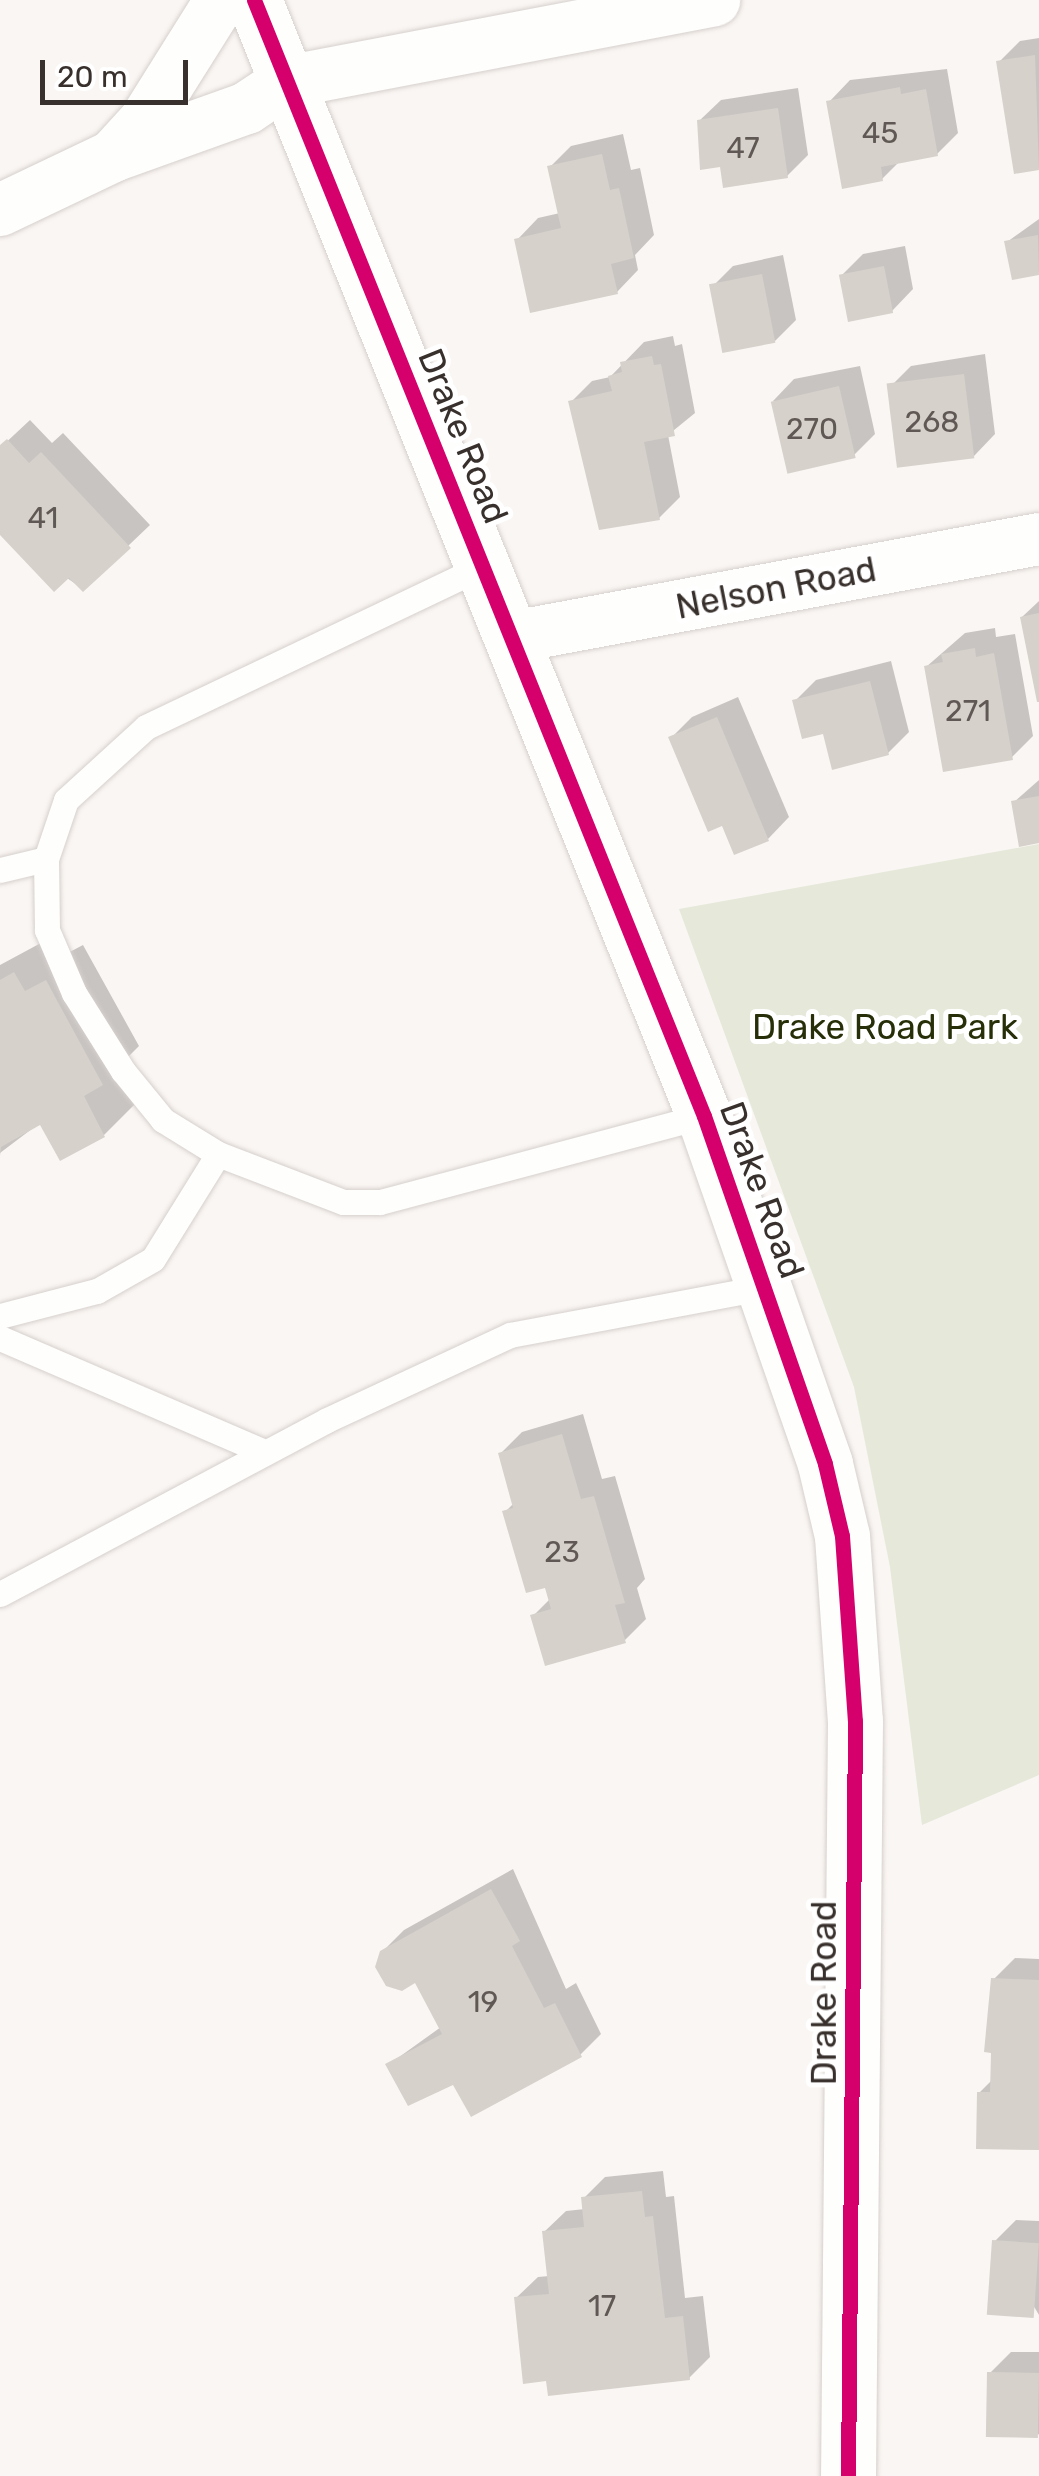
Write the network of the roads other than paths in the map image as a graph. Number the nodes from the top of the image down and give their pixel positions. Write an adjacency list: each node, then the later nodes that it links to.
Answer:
1 (222, 0): 5 (street)
2 (254, 0): 4 (street, Drake Road)
3 (714, 0): 4 (street)
4 (286, 82): 5 (street); 8 (street, Drake Road)
5 (112, 156): 6 (street)
6 (0, 210)
7 (1039, 539): 9 (street, Nelson Road)
8 (484, 566): 9 (street, Drake Road); 10 (lane)
9 (513, 637): 12 (street, Drake Road)
10 (46, 859): 11 (lane); 13 (lane)
11 (0, 870)
12 (704, 1116): 13 (lane); 14 (street, Drake Road)
13 (218, 1154): 15 (lane)
14 (766, 1287): 17 (lane); 19 (street, Drake Road)
15 (0, 1316)
16 (0, 1338): 17 (lane)
17 (266, 1452): 18 (lane)
18 (0, 1594)
19 (848, 2476)

